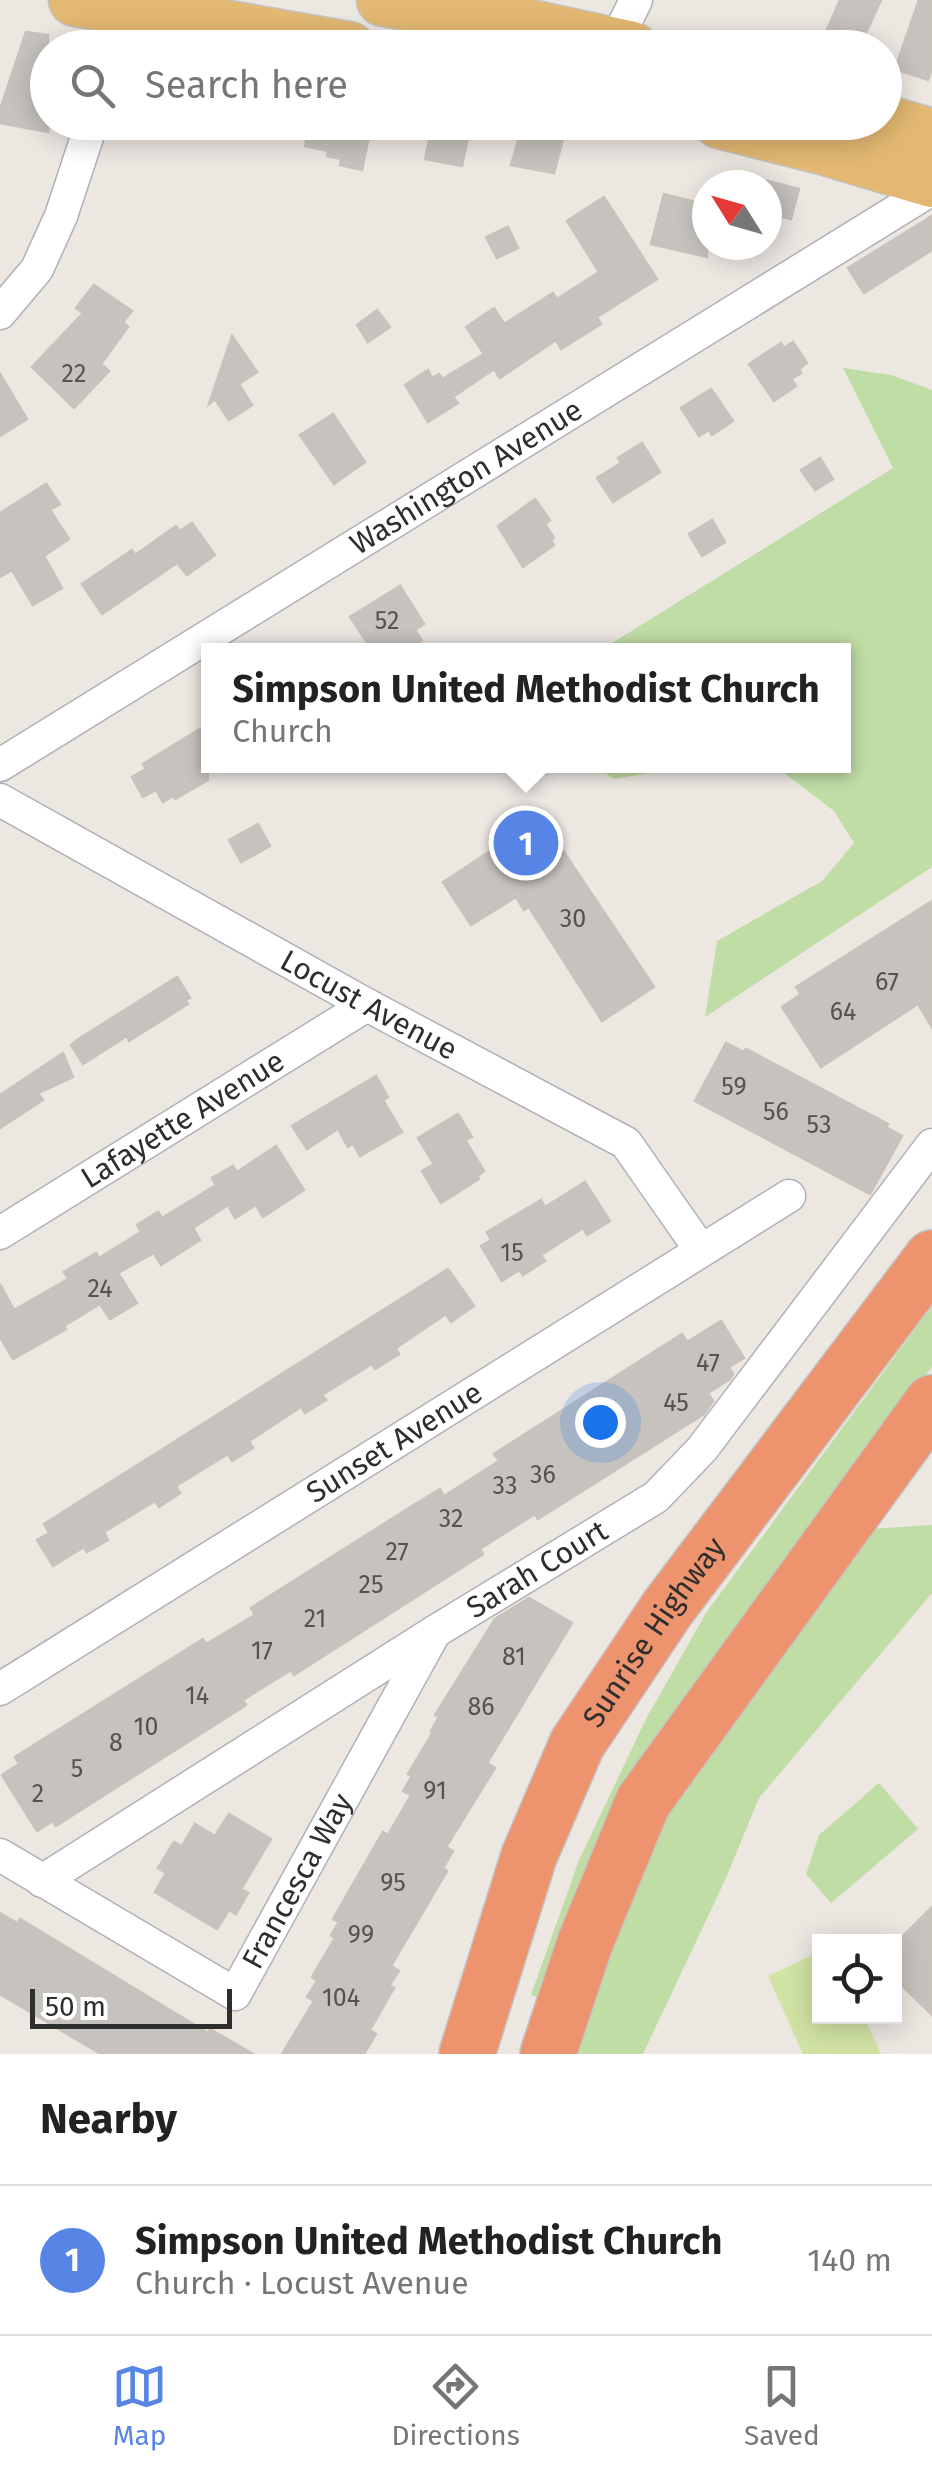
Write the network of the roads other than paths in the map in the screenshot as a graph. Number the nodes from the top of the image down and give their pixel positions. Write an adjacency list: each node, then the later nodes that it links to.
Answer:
1 (75, 0): 3 (main road)
2 (382, 0): 5 (main road)
3 (125, 19): 4 (main road)
4 (210, 30)
5 (628, 30)
6 (902, 127): 7 (main road)
7 (932, 136)
8 (86, 140): 12 (street)
9 (790, 140): 10 (main road)
10 (932, 181)
11 (932, 189): 13 (street, Washington Avenue)
12 (0, 313)
13 (0, 765)
14 (0, 800): 15 (street, Locust Avenue)
15 (366, 1005): 18 (street, Lafayette Avenue); 19 (street, Locust Avenue)
16 (932, 1145): 22 (street, Sarah Court)
17 (789, 1196): 19 (street, Sunset Avenue)
18 (0, 1233)
19 (700, 1249): 23 (street, Sunset Avenue)
20 (932, 1258): 26 (highway, Sunrise Highway)
21 (932, 1403): 27 (highway)
22 (436, 1632): 25 (street, Sarah Court); 25 (street, Francesca Way)
23 (0, 1689)
24 (0, 1856): 25 (street, Francesca Way)
25 (42, 1881)
26 (467, 2054)
27 (548, 2054)

